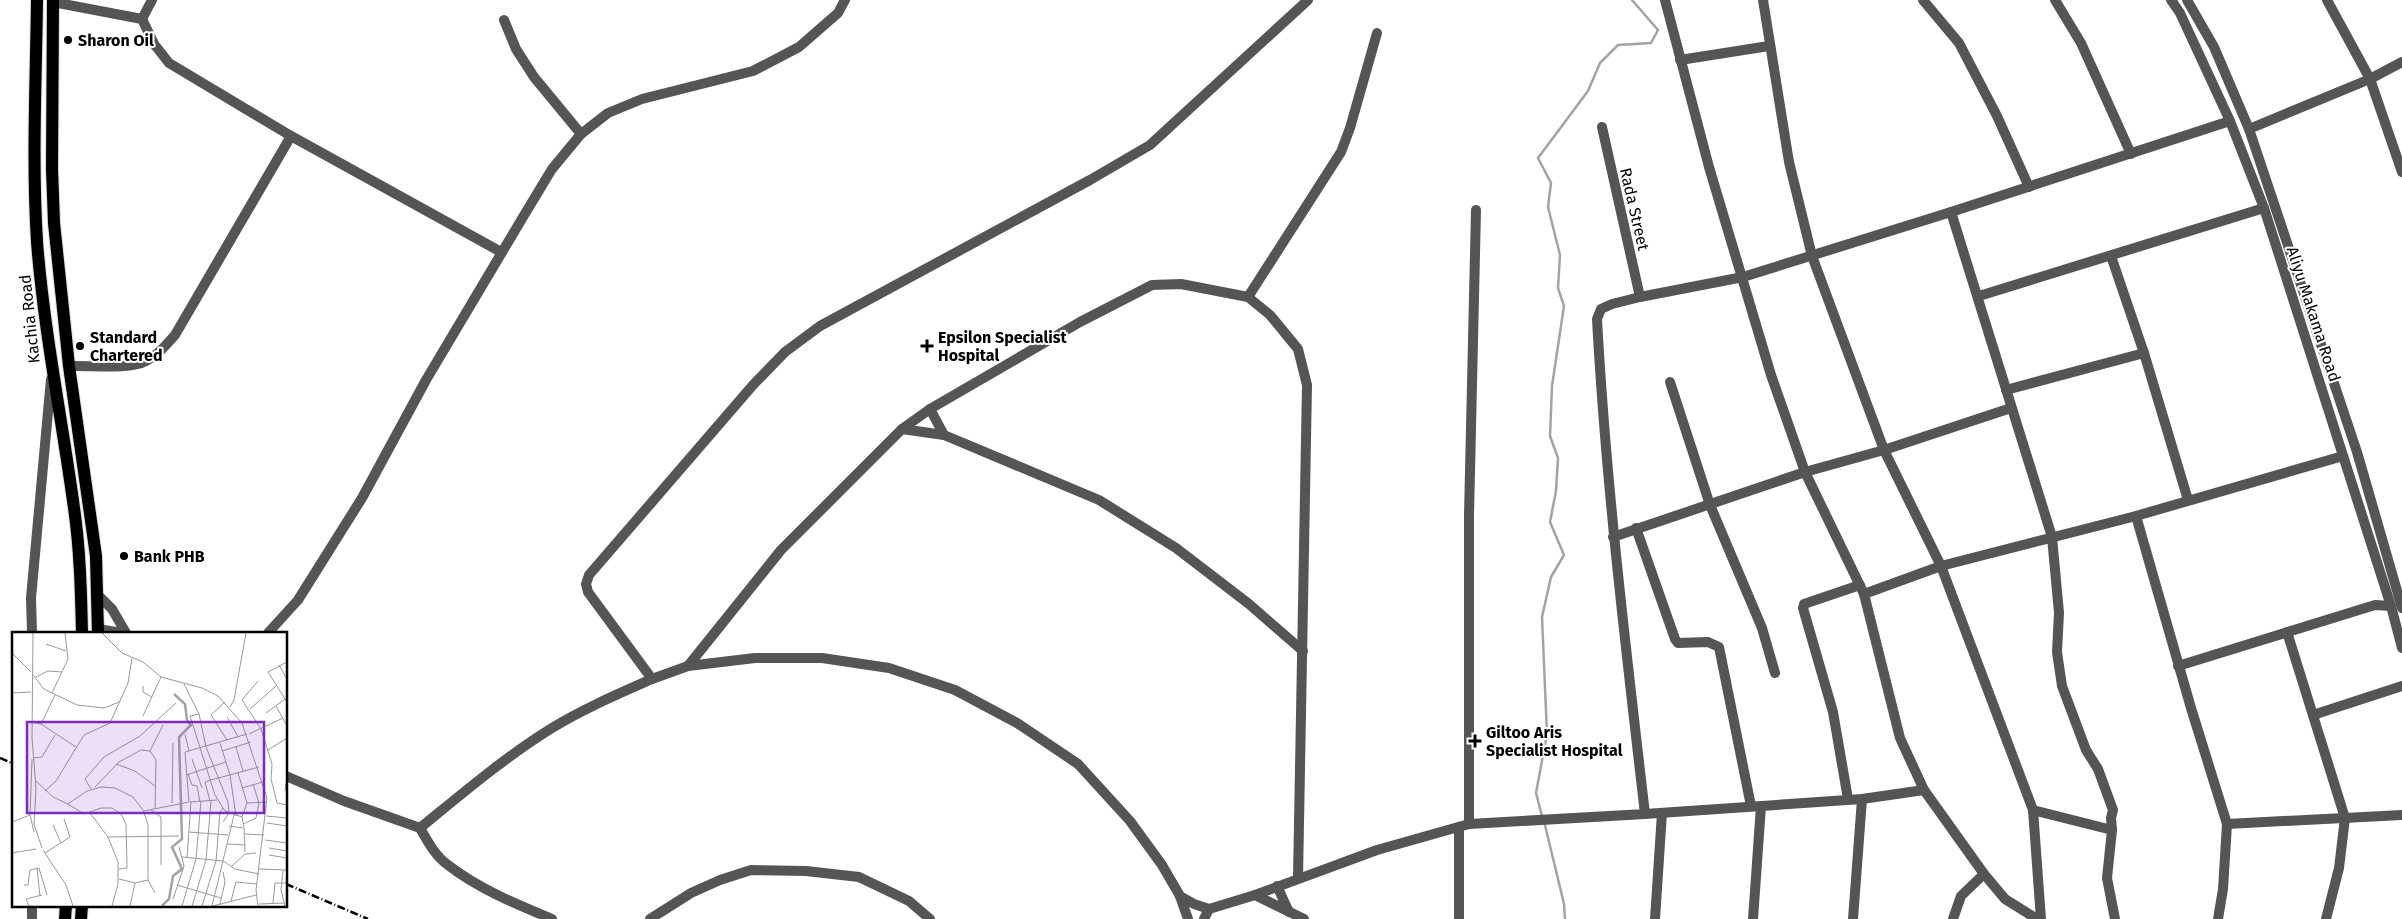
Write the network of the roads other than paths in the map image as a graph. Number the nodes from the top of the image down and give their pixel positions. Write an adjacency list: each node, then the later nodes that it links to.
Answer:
1 (37, 0): 42 (main road, Kachia Road)
2 (152, 0): 13 (street)
3 (846, 0): 23 (street)
4 (1308, 0): 75 (street)
5 (1665, 0): 17 (street)
6 (1763, 0): 16 (street)
7 (1923, 0): 27 (street)
8 (2055, 0): 25 (street)
9 (2171, 0): 20 (street, Aliyu Makama Road)
10 (2187, 0): 22 (street, Aliyu Makama Road)
11 (2327, 0): 19 (street)
12 (53, 1): 13 (street); 41 (main road, Kachia Road)
13 (142, 19): 24 (street)
14 (504, 20): 23 (street)
15 (1377, 33): 36 (street)
16 (1769, 46): 17 (street); 32 (street)
17 (1680, 60): 34 (street)
18 (2402, 62): 19 (street)
19 (2370, 78): 22 (street); 26 (street)
20 (2230, 121): 25 (street); 28 (street, Aliyu Makama Road)
21 (1602, 127): 37 (street, Rada Street)
22 (2249, 129): 38 (street, Aliyu Makama Road)
23 (581, 134): 31 (street)
24 (291, 136): 31 (street); 41 (street)
25 (2131, 154): 27 (street)
26 (2402, 172)
27 (2029, 187): 30 (street)
28 (2264, 208): 33 (street); 39 (street, Aliyu Makama Road)
29 (1476, 210): 89 (street)
30 (1951, 212): 32 (street); 35 (street)
31 (502, 252): 68 (street)
32 (1812, 256): 34 (street); 49 (street)
33 (2111, 256): 35 (street); 40 (street)
34 (1743, 277): 37 (street); 51 (street)
35 (1979, 296): 44 (street)
36 (1248, 297): 46 (street); 71 (street)
37 (1640, 297): 56 (street)
38 (2314, 320): 39 (street); 61 (street, Aliyu Makama Road)
39 (2301, 323): 50 (street, Aliyu Makama Road)
40 (2144, 353): 44 (street); 52 (street)
41 (68, 366): 60 (main road, Kachia Road)
42 (52, 373): 65 (street); 66 (main road, Kachia Road)
43 (1670, 382): 53 (street)
44 (2006, 390): 45 (street)
45 (2011, 408): 49 (street); 57 (street)
46 (930, 409): 47 (street); 48 (street)
47 (902, 429): 48 (street); 72 (street)
48 (944, 435): 71 (street)
49 (1884, 450): 51 (street); 58 (street)
50 (2344, 456): 52 (street); 62 (street, Aliyu Makama Road)
51 (1805, 472): 53 (street); 59 (street)
52 (2188, 500): 54 (street)
53 (1710, 505): 55 (street); 74 (street)
54 (2136, 516): 57 (street); 73 (street)
55 (1636, 528): 56 (street); 82 (street)
56 (1613, 537): 85 (street)
57 (2052, 537): 58 (street); 91 (street)
58 (1941, 566): 59 (street); 83 (street)
59 (1862, 589): 79 (street); 80 (street)
60 (98, 595): 64 (main road, Kachia Road); 67 (street)
61 (2400, 595): 63 (street, Aliyu Makama Road)
62 (2391, 606): 69 (street); 70 (street, Aliyu Makama Road)
63 (2402, 608)
64 (98, 631)
65 (32, 632)
66 (82, 632)
67 (125, 632)
68 (269, 632)
69 (2287, 632): 73 (street); 77 (street)
70 (2402, 648)
71 (1303, 651): 93 (street)
72 (688, 666): 75 (street); 96 (street)
73 (2178, 666): 88 (street)
74 (1775, 673)
75 (652, 679): 90 (street)
76 (2402, 686): 77 (street)
77 (2313, 715): 87 (street)
78 (288, 777): 90 (street)
79 (1924, 790): 81 (street); 92 (street)
80 (1848, 799): 81 (street); 82 (street)
81 (1862, 799): 114 (street)
82 (1756, 806): 84 (street); 113 (street)
83 (2033, 810): 91 (street); 117 (street)
84 (1662, 813): 85 (street); 112 (street)
85 (1644, 814): 89 (street)
86 (2402, 815): 87 (street)
87 (2345, 818): 88 (street); 120 (street)
88 (2227, 824): 119 (street)
89 (1464, 825): 93 (street); 111 (street)
90 (420, 828): 105 (street)
91 (2112, 830): 118 (street)
92 (1984, 874): 115 (street); 116 (street)
93 (1298, 878): 94 (street)
94 (1277, 886): 95 (street); 101 (street)
95 (1255, 895): 100 (street); 101 (street)
96 (1180, 896): 100 (street); 108 (street)
97 (32, 906): 102 (street)
98 (66, 906): 103 (main road)
99 (82, 906): 104 (main road)
100 (1209, 909): 109 (street)
101 (1289, 912): 110 (street)
102 (32, 919)
103 (65, 919)
104 (81, 919)
105 (552, 919)
106 (650, 919): 107 (street)
107 (930, 919)
108 (1188, 919)
109 (1204, 919)
110 (1304, 919)
111 (1459, 919)
112 (1655, 919)
113 (1753, 919)
114 (1853, 919)
115 (1953, 919)
116 (2037, 919)
117 (2041, 919)
118 (2115, 919)
119 (2218, 919)
120 (2326, 919)

